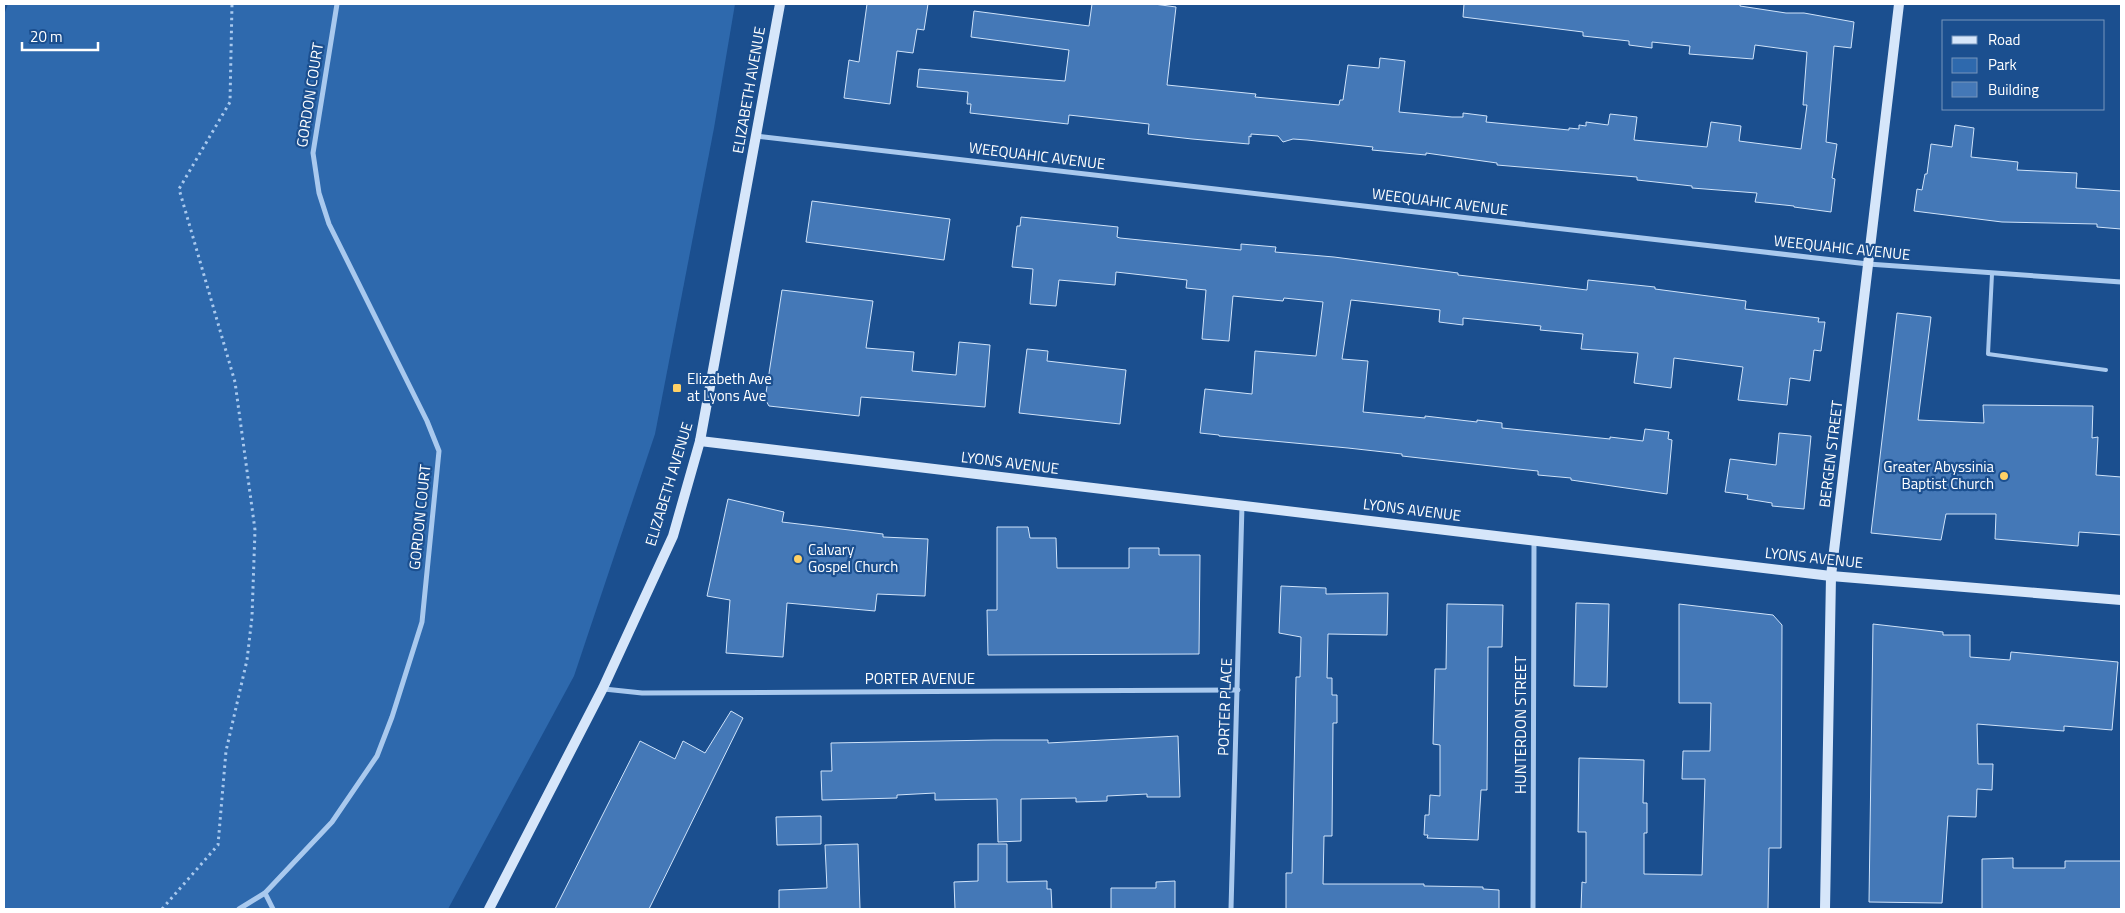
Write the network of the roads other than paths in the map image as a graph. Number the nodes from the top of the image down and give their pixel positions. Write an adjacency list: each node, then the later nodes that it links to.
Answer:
1 (337, 4): 16 (street, GORDON COURT)
2 (780, 4): 4 (main road, ELIZABETH AVENUE)
3 (1899, 4): 5 (main road, BERGEN STREET)
4 (756, 136): 5 (street, WEEQUAHIC AVENUE); 9 (main road, ELIZABETH AVENUE)
5 (1868, 264): 6 (street, WEEQUAHIC AVENUE); 12 (main road, BERGEN STREET)
6 (1992, 274): 7 (street, WEEQUAHIC AVENUE); 8 (lane)
7 (2121, 282)
8 (2106, 370)
9 (700, 441): 10 (main road, LYONS AVENUE); 14 (main road, ELIZABETH AVENUE)
10 (1242, 505): 11 (main road, LYONS AVENUE); 15 (street, PORTER PLACE)
11 (1534, 540): 12 (main road, LYONS AVENUE); 21 (street, HUNTERDON STREET)
12 (1831, 576): 13 (main road, LYONS AVENUE); 22 (main road, BERGEN STREET)
13 (2121, 600)
14 (603, 688): 15 (street, PORTER AVENUE); 19 (main road, ELIZABETH AVENUE)
15 (1238, 690): 20 (street, PORTER PLACE)
16 (265, 893): 17 (street, GORDON COURT); 18 (street)
17 (239, 909)
18 (273, 909)
19 (489, 909)
20 (1232, 909)
21 (1533, 909)
22 (1825, 909)

